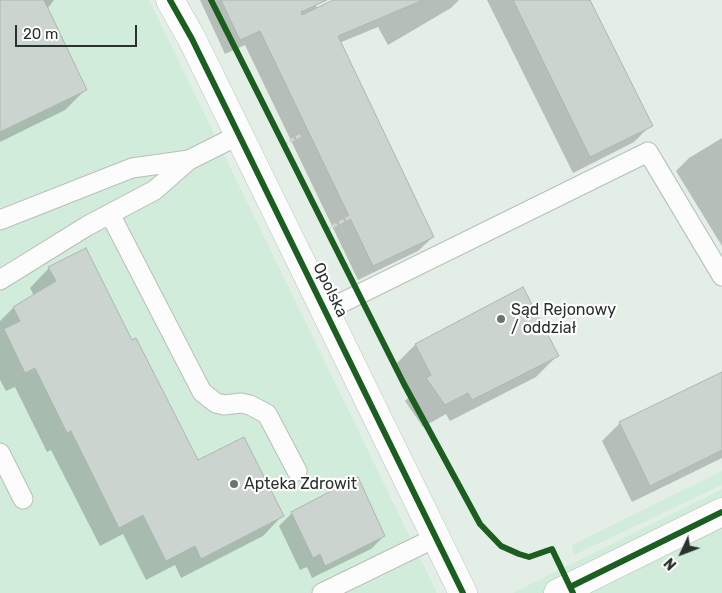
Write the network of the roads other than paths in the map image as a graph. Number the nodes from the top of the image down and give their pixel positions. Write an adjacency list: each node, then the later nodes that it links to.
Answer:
1 (170, 0): 2 (street, Opolska)
2 (239, 135): 3 (lane); 8 (street, Opolska)
3 (189, 160): 4 (lane); 5 (lane)
4 (110, 214): 7 (lane); 10 (lane)
5 (0, 220)
6 (722, 276): 8 (lane)
7 (0, 280)
8 (325, 311): 13 (street, Opolska)
9 (0, 453): 11 (lane)
10 (297, 471)
11 (23, 499)
12 (722, 512): 16 (street)
13 (437, 538): 14 (lane); 15 (street, Opolska)
14 (330, 591)
15 (463, 593)
16 (558, 593)

